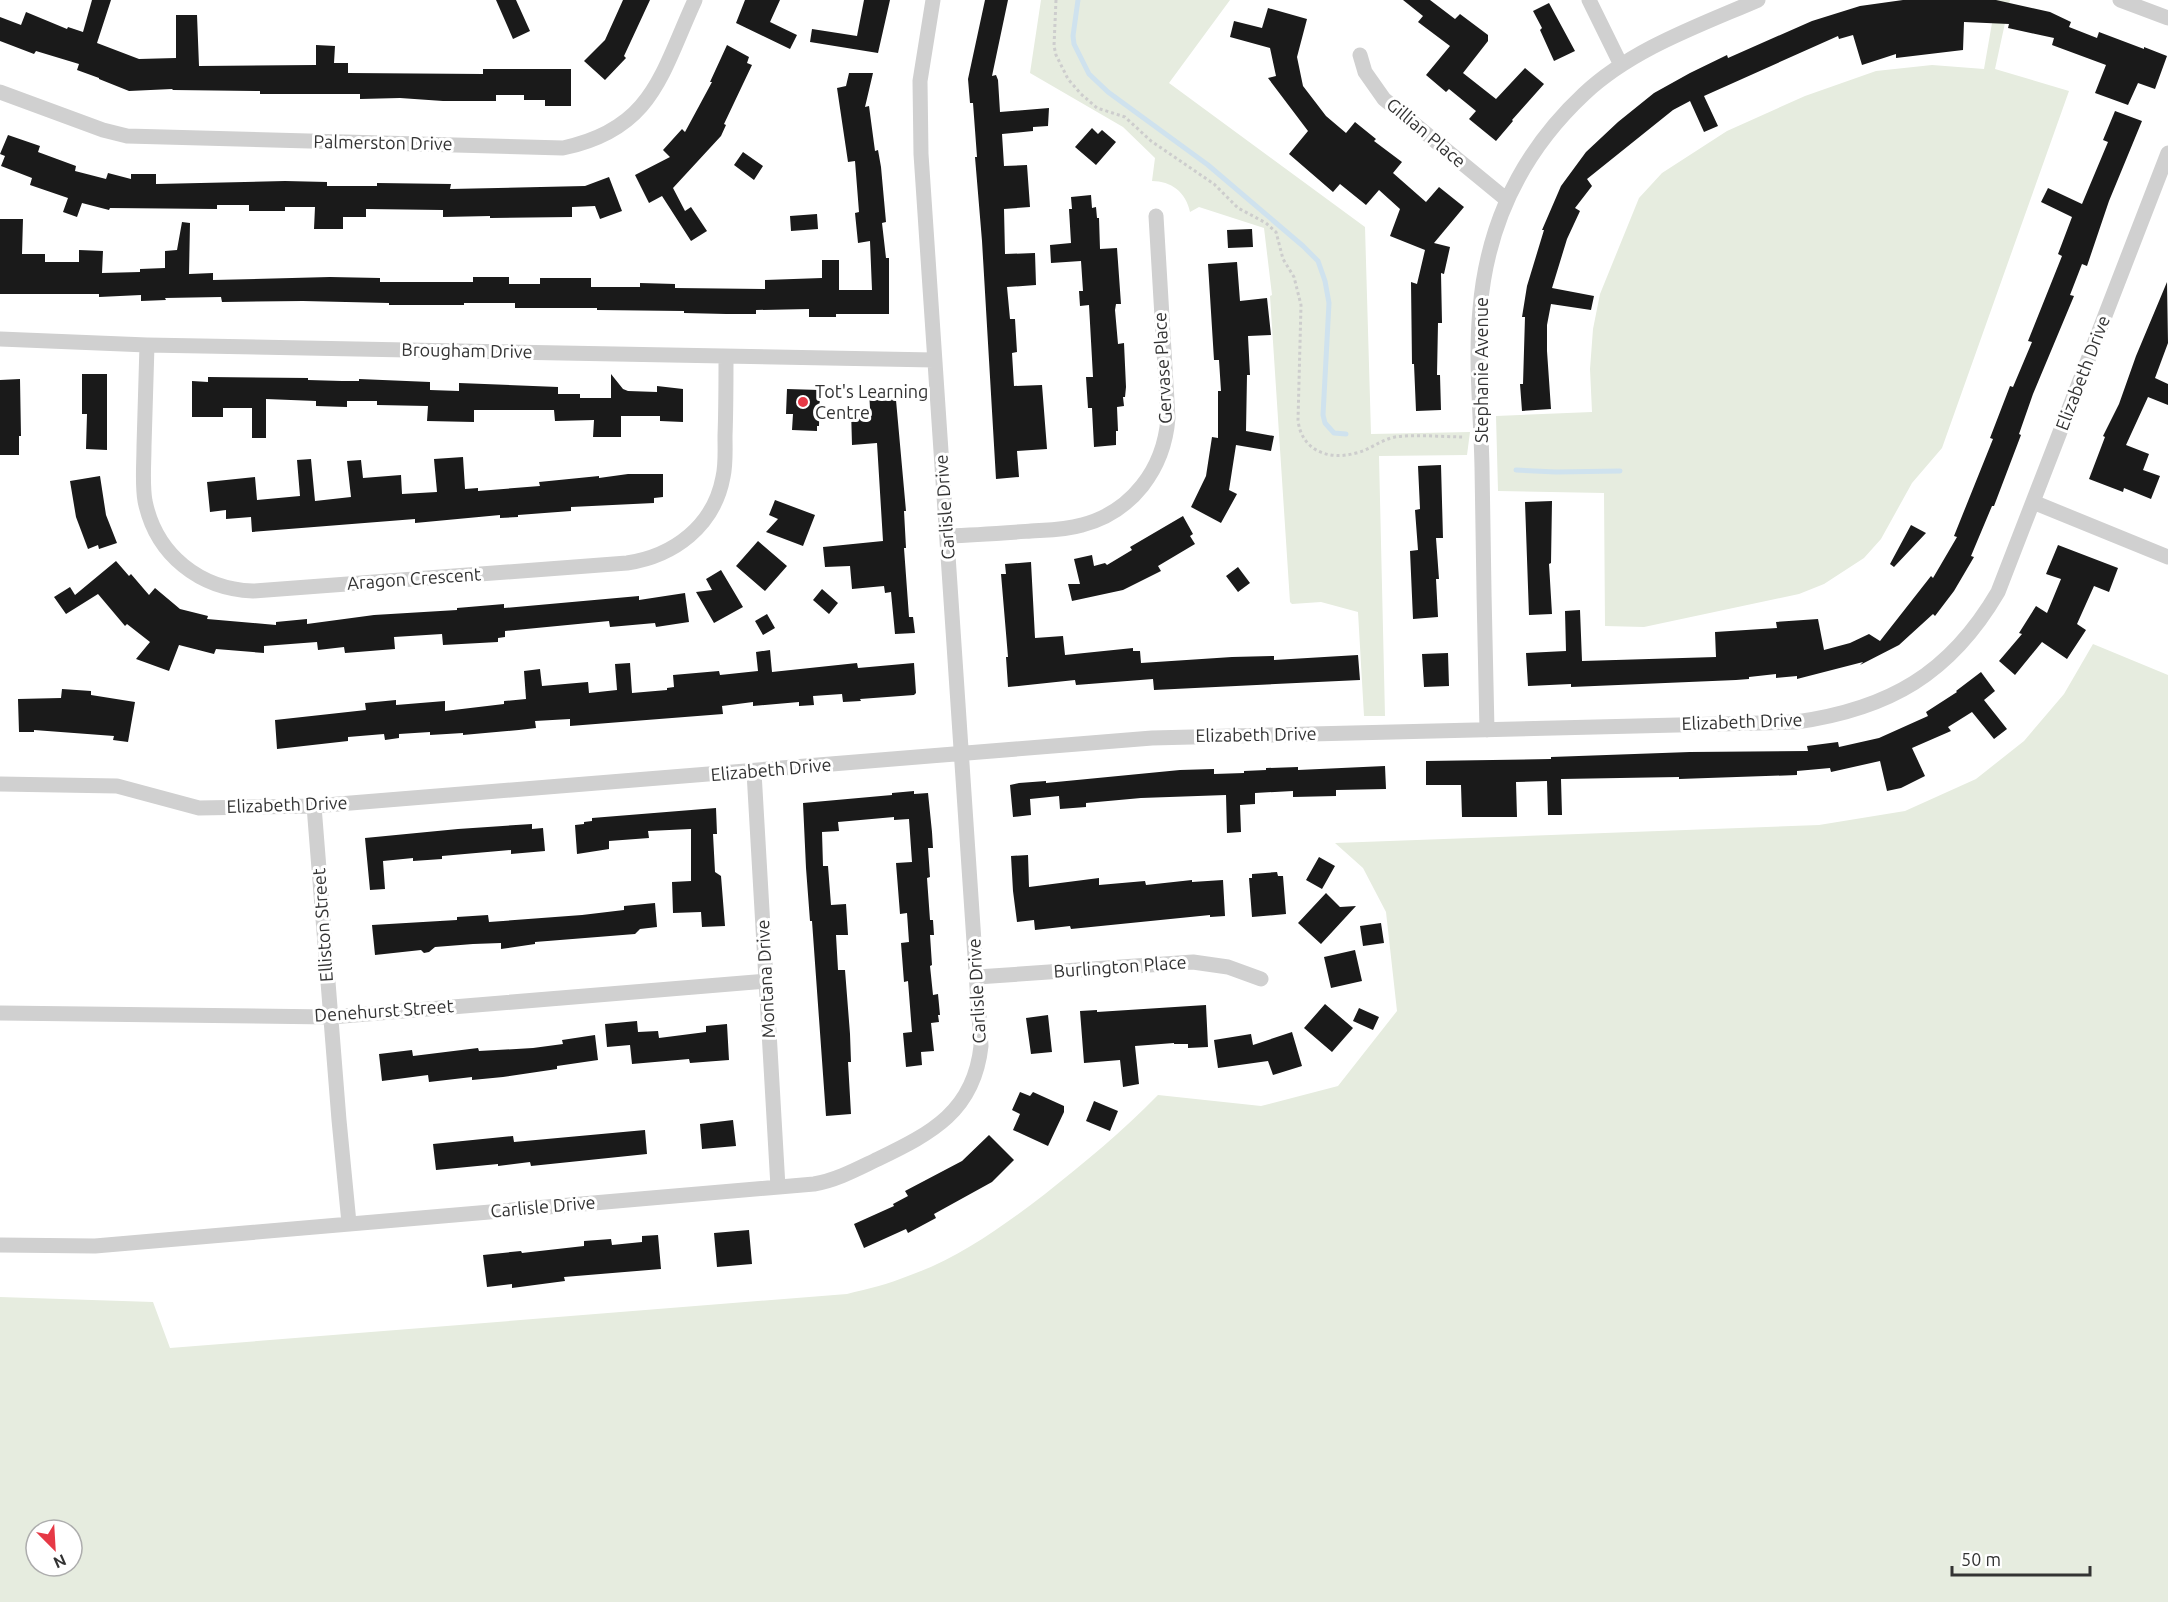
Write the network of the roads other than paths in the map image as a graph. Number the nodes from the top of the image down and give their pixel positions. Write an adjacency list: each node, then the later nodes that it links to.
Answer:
1 (695, 0): 9 (street, Palmerston Drive)
2 (933, 0): 16 (street, Carlisle Drive)
3 (1589, 0): 8 (street)
4 (1758, 0): 8 (street, Stephanie Avenue)
5 (2120, 0): 6 (street)
6 (2168, 18)
7 (1360, 55): 11 (street, Gillian Place)
8 (1621, 65): 11 (street, Stephanie Avenue)
9 (0, 92)
10 (2168, 153): 17 (street, Elizabeth Drive)
11 (1507, 200): 20 (street, Stephanie Avenue)
12 (1156, 216): 18 (street, Gervase Place)
13 (0, 339): 14 (street, Brougham Drive)
14 (147, 345): 15 (street, Brougham Drive); 15 (street, Aragon Crescent)
15 (726, 358): 16 (street, Brougham Drive)
16 (934, 360): 18 (street, Carlisle Drive)
17 (2033, 502): 19 (street); 20 (street, Elizabeth Drive)
18 (948, 537): 21 (street, Carlisle Drive)
19 (2168, 557)
20 (1487, 730): 21 (street, Elizabeth Drive)
21 (960, 755): 22 (street, Elizabeth Drive); 25 (street, Carlisle Drive)
22 (754, 772): 24 (street, Elizabeth Drive); 27 (street, Montana Drive)
23 (0, 784): 24 (street, Elizabeth Drive)
24 (314, 806): 29 (street, Elliston Street)
25 (977, 977): 26 (street, Burlington Place); 30 (street, Carlisle Drive)
26 (1261, 979)
27 (766, 981): 29 (street, Denehurst Street); 30 (street, Montana Drive)
28 (0, 1013): 29 (street, Denehurst Street)
29 (331, 1017): 31 (street, Elliston Street)
30 (778, 1187): 31 (street, Carlisle Drive)
31 (350, 1223): 32 (street, Carlisle Drive)
32 (0, 1245)

